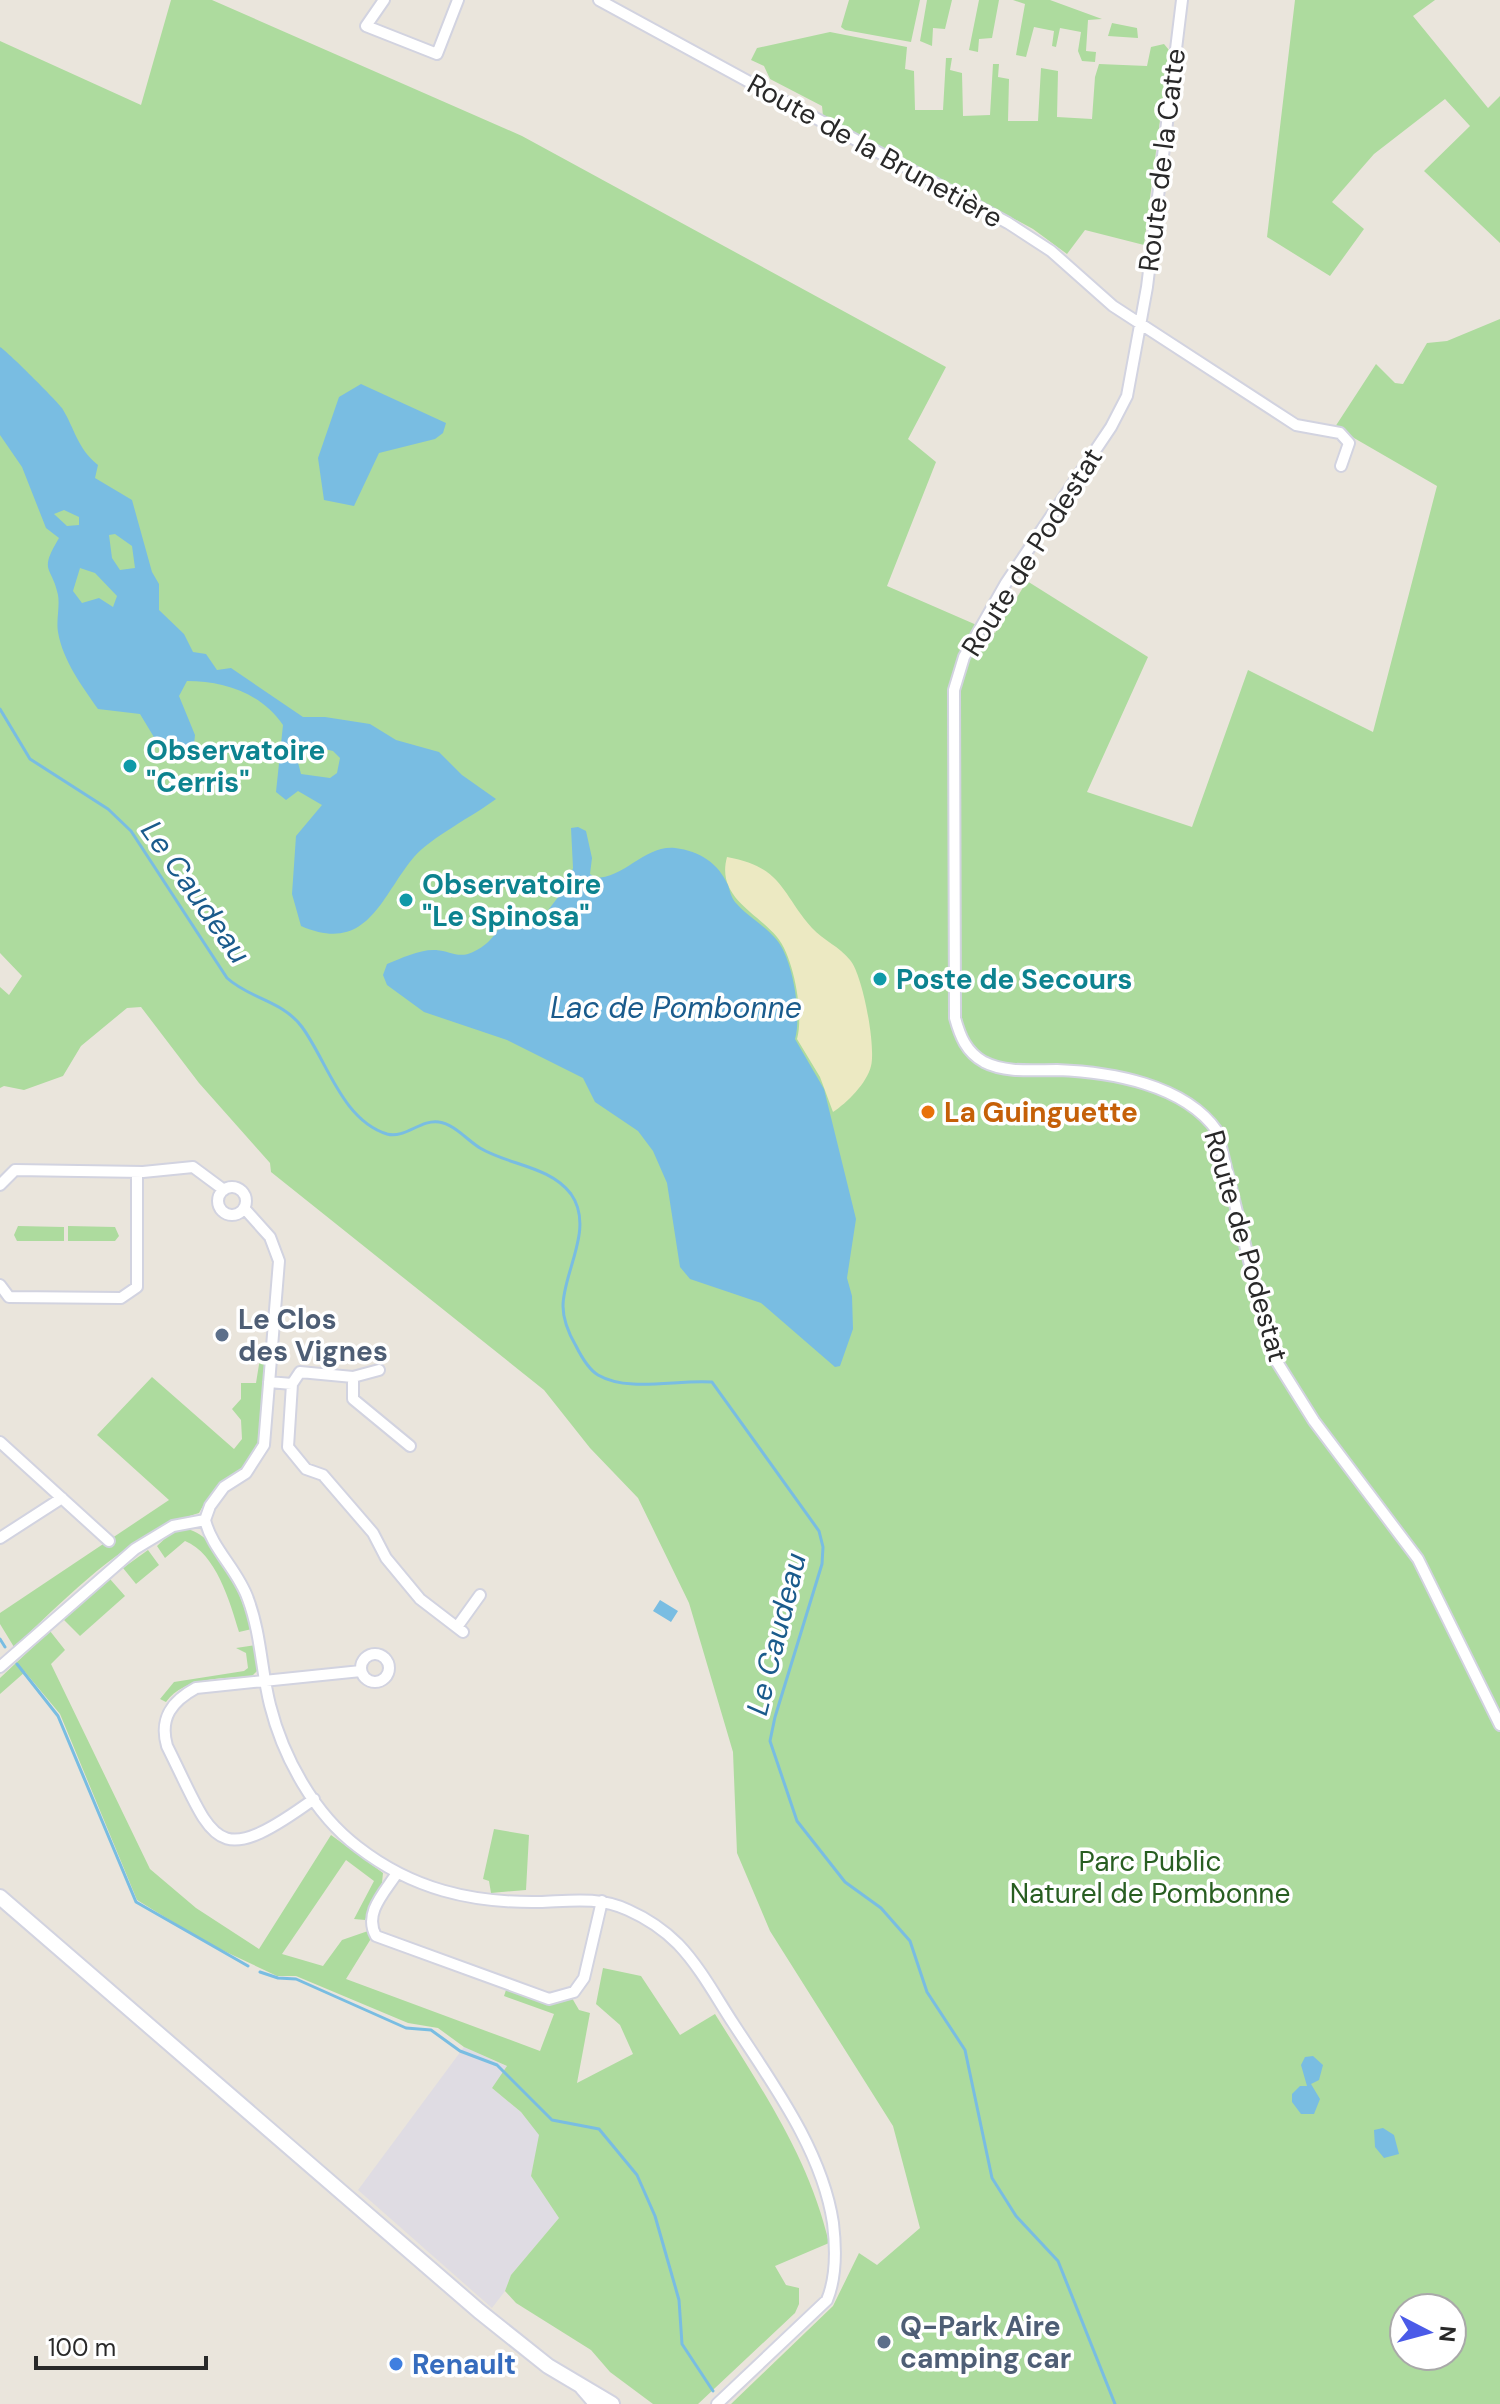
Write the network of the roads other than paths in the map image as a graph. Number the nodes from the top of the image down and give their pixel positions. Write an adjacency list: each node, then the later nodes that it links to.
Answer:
1 (384, 0): 2 (street)
2 (458, 0)
3 (599, 0): 5 (street, Route de la Brunetière)
4 (1182, 0): 5 (street, Route de la Catte)
5 (1139, 320): 6 (street, Route de la Brunetière); 26 (street, Route de Podestat)
6 (1341, 466)
7 (137, 1172): 8 (street); 9 (street); 11 (street)
8 (0, 1185)
9 (224, 1190): 10 (street); 10 (street)
10 (244, 1208): 14 (street)
11 (0, 1285)
12 (379, 1370): 13 (street)
13 (353, 1377): 15 (street); 17 (street)
14 (269, 1382): 15 (street); 19 (street)
15 (292, 1384): 22 (street)
16 (0, 1442): 18 (street)
17 (410, 1446)
18 (62, 1498): 20 (street); 21 (street)
19 (205, 1520): 23 (street); 25 (street)
20 (0, 1538)
21 (109, 1541)
22 (480, 1595)
23 (0, 1667)
24 (361, 1671): 25 (street)
25 (266, 1682): 27 (street); 27 (street)
26 (1500, 1725)
27 (314, 1799): 28 (street)
28 (397, 1873): 30 (street); 30 (street)
29 (0, 1897): 31 (main road)
30 (602, 1901): 34 (street)
31 (574, 2382): 32 (street); 33 (main road)
32 (594, 2404)
33 (612, 2404)
34 (717, 2404)

